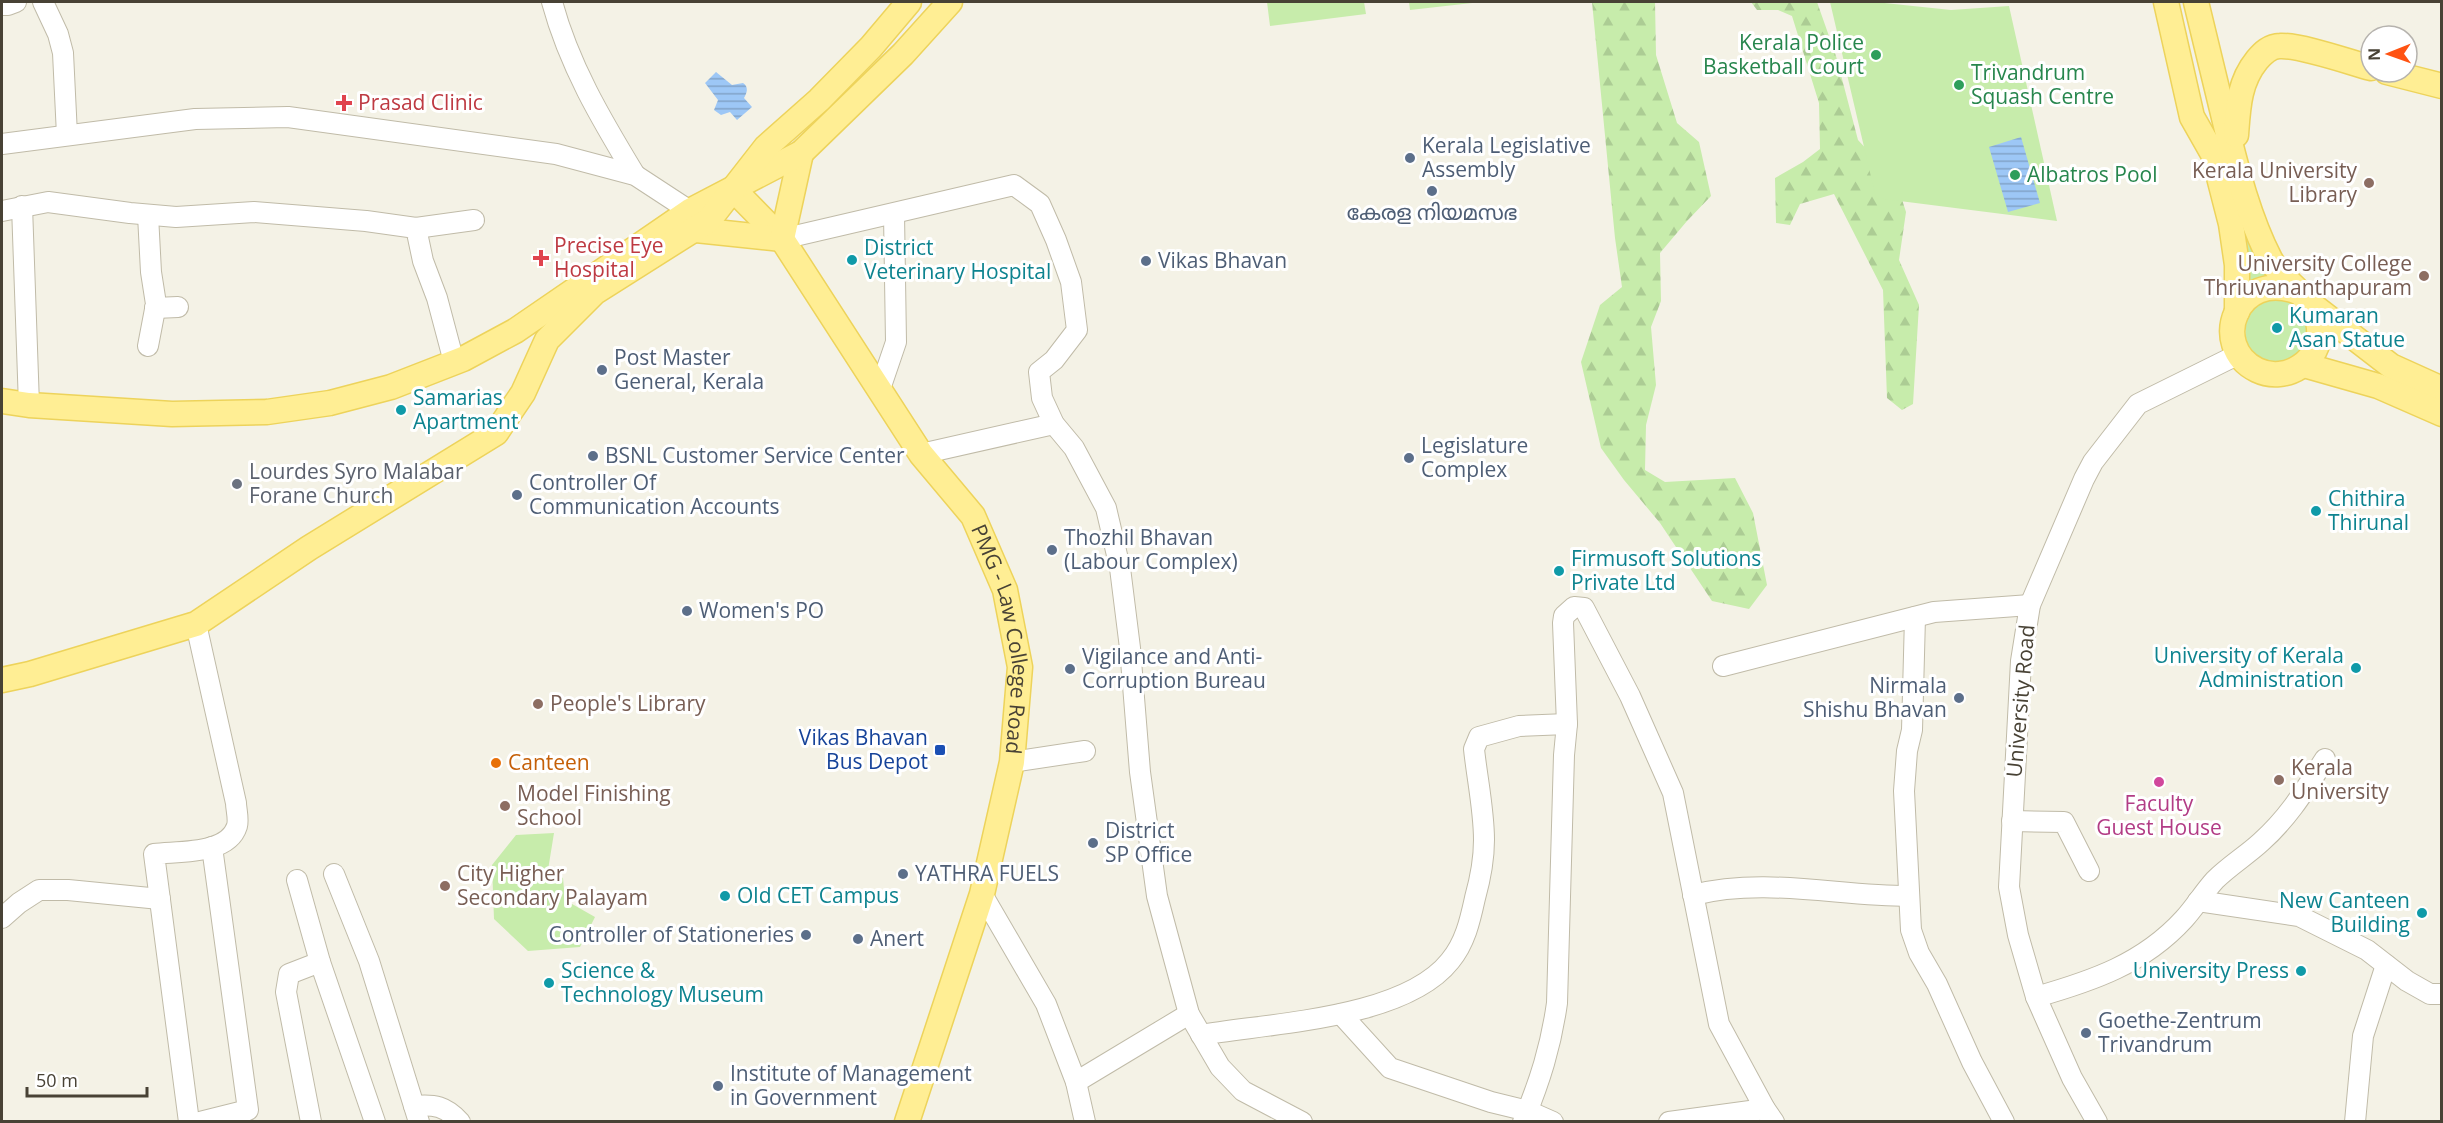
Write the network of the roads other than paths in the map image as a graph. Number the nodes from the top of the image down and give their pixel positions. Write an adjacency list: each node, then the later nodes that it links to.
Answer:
1 (16, 2): 9 (street)
2 (43, 2): 13 (street)
3 (552, 2): 17 (street)
4 (909, 2): 18 (main road)
5 (950, 2): 15 (main road)
6 (2166, 2): 16 (main road)
7 (2182, 2): 16 (main road)
8 (2196, 2): 16 (main road)
9 (2, 5)
10 (2359, 65): 16 (main road)
11 (2419, 81): 12 (main road)
12 (2442, 87)
13 (67, 135): 14 (street); 17 (street)
14 (2, 144)
15 (801, 153): 18 (main road); 26 (main road)
16 (2224, 157): 27 (main road); 30 (main road)
17 (635, 175): 24 (street)
18 (734, 189): 24 (main road); 26 (main road, PMG - Law College Road)
19 (22, 206): 20 (street); 22 (street); 38 (street)
20 (2, 212)
21 (894, 214): 26 (street); 35 (street); 40 (street)
22 (148, 215): 25 (street); 29 (street)
23 (474, 220): 25 (street)
24 (695, 223): 26 (main road); 33 (main road); 44 (main road)
25 (416, 228): 33 (street)
26 (782, 239): 35 (main road, PMG - Law College Road)
27 (2305, 299): 30 (main road); 34 (main road); 36 (main road)
28 (178, 307): 29 (street)
29 (155, 308): 31 (street)
30 (2237, 312): 32 (main road)
31 (148, 346)
32 (2239, 354): 34 (main road); 42 (street, University Road)
33 (454, 362): 38 (main road)
34 (2304, 365): 39 (main road)
35 (880, 389): 41 (main road, PMG - Law College Road)
36 (2442, 389)
37 (2, 401): 38 (main road)
38 (29, 405)
39 (2442, 414)
40 (1054, 424): 41 (street); 66 (street)
41 (921, 454): 50 (main road, PMG - Law College Road)
42 (2030, 605): 43 (street); 51 (street, University Road)
43 (1915, 617): 45 (street); 58 (street)
44 (196, 624): 46 (main road); 52 (street)
45 (1723, 666)
46 (2, 680)
47 (1567, 724): 57 (street); 67 (street); 72 (street)
48 (1085, 751): 50 (street)
49 (2325, 759): 60 (street)
50 (1012, 762): 56 (main road, PMG - Law College Road)
51 (2012, 821): 53 (street); 65 (street, University Road)
52 (212, 847): 59 (street); 75 (street)
53 (2089, 871)
54 (334, 874): 70 (street)
55 (297, 880): 62 (street)
56 (982, 894): 69 (street); 79 (main road, PMG - Law College Road)
57 (1693, 895): 58 (street); 71 (street)
58 (1908, 896): 73 (street)
59 (160, 899): 61 (street); 74 (street)
60 (2198, 901): 63 (street); 65 (street)
61 (2, 918)
62 (320, 962): 76 (street); 77 (street)
63 (2386, 965): 64 (street); 85 (street)
64 (2442, 994)
65 (2036, 997): 84 (street, University Road)
66 (1189, 1014): 68 (street); 69 (street)
67 (1341, 1014): 68 (street); 72 (street)
68 (1201, 1035): 81 (street)
69 (1077, 1082): 80 (street)
70 (416, 1114): 78 (street)
71 (1769, 1115): 83 (street)
72 (1526, 1116): 82 (street)
73 (1998, 1119)
74 (189, 1122)
75 (200, 1122)
76 (310, 1122)
77 (375, 1122)
78 (460, 1122)
79 (907, 1122)
80 (1085, 1122)
81 (1302, 1122)
82 (1554, 1122)
83 (1669, 1122)
84 (2097, 1122)
85 (2355, 1122)

